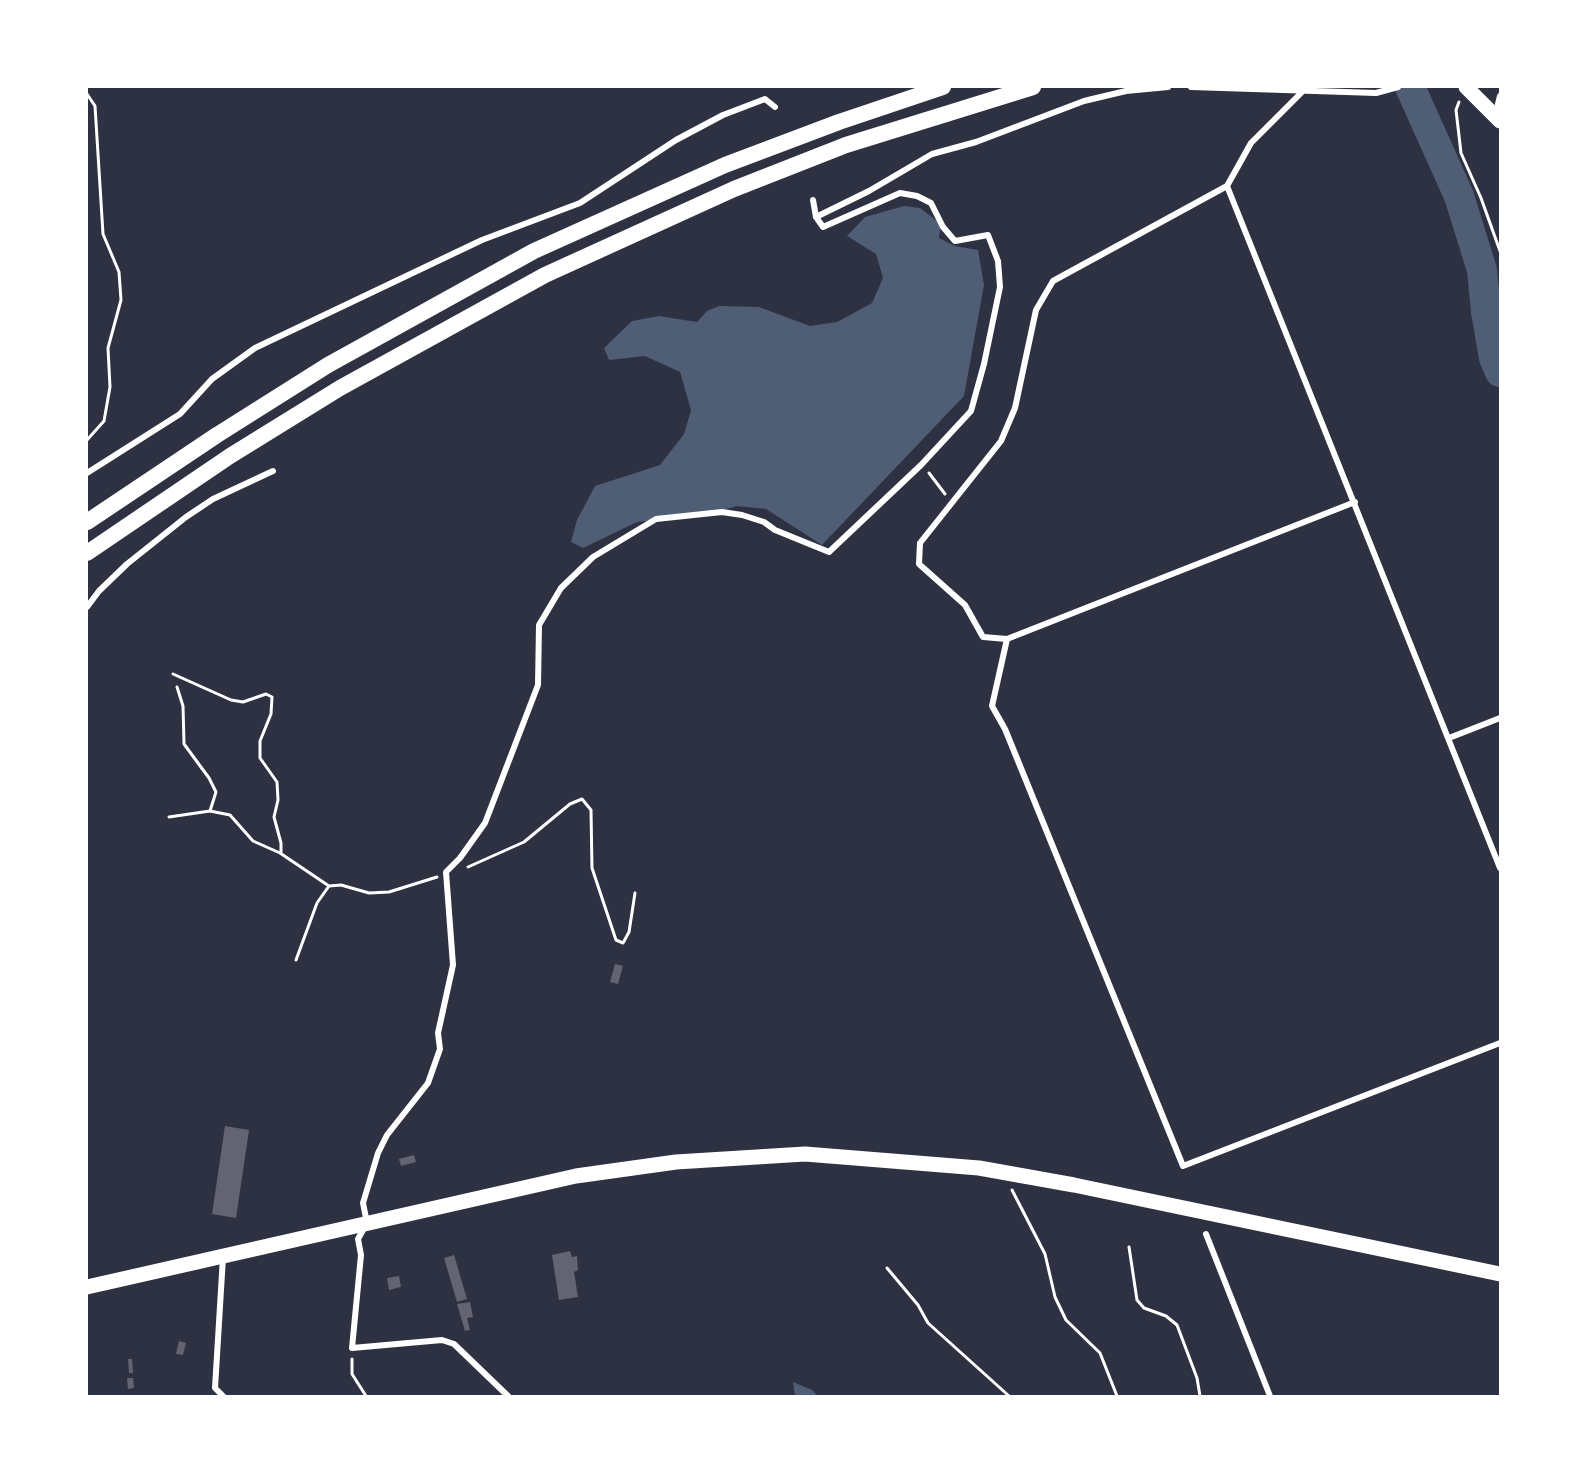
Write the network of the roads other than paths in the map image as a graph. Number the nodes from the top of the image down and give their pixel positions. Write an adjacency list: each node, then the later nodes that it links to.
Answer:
1 (943, 87): 17 (highway)
2 (1033, 87): 18 (highway)
3 (1168, 87): 13 (street)
4 (1191, 87): 7 (street)
5 (1398, 87): 7 (street)
6 (1466, 87): 10 (main road)
7 (1303, 89): 11 (street)
8 (1500, 96): 10 (street)
9 (775, 107): 15 (street)
10 (1498, 118)
11 (1227, 186): 16 (street); 20 (street)
12 (813, 200): 13 (street)
13 (816, 217): 25 (street)
14 (273, 471): 19 (street)
15 (87, 473)
16 (1355, 502): 20 (street); 22 (street)
17 (87, 522)
18 (87, 553)
19 (87, 607)
20 (1007, 639): 24 (street)
21 (1500, 718): 22 (street)
22 (1449, 738): 23 (street)
23 (1500, 868)
24 (1500, 1043)
25 (367, 1223): 27 (main road); 28 (main road); 31 (street)
26 (1206, 1234): 32 (street)
27 (223, 1256): 29 (main road); 30 (street)
28 (1500, 1274)
29 (87, 1287)
30 (223, 1396)
31 (508, 1396)
32 (1270, 1396)

